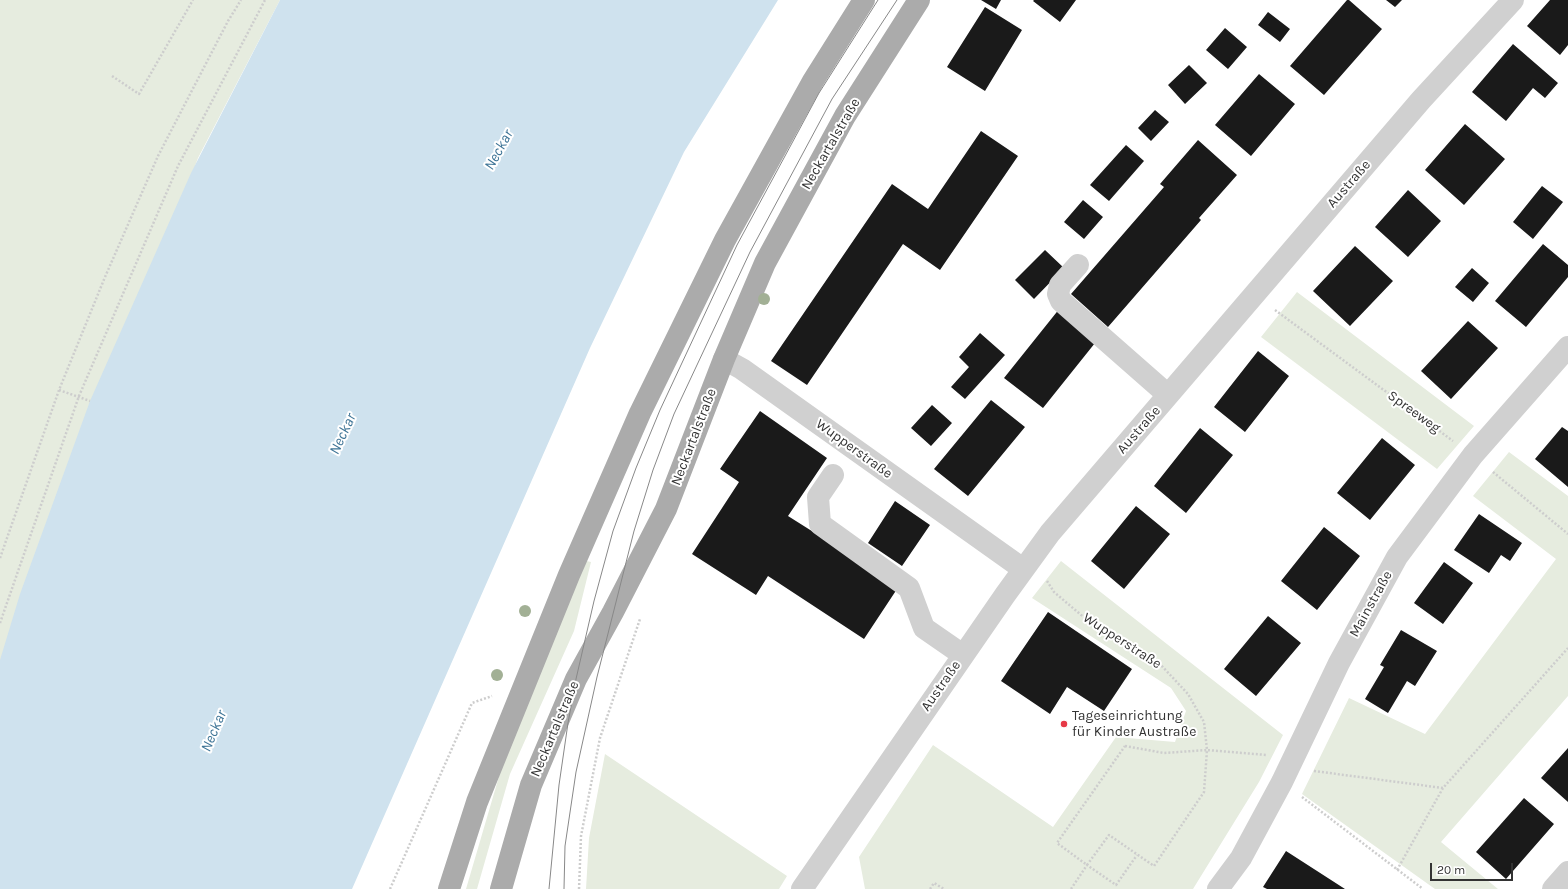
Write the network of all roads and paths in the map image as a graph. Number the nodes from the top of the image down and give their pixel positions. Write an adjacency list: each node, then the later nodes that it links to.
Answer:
1 (193, 0): 7 (path)
2 (241, 0): 12 (path)
3 (266, 0): 14 (path)
4 (864, 0): 37 (main road)
5 (919, 0): 11 (main road, Neckartalstraße)
6 (1513, 0): 9 (street, Austraße)
7 (112, 76)
8 (1078, 265): 13 (street)
9 (1255, 295): 13 (street, Austraße); 16 (path, Spreeweg)
10 (1568, 347): 16 (street, Mainstraße)
11 (724, 359): 20 (street, Wupperstraße); 38 (main road, Neckartalstraße)
12 (59, 390): 14 (path); 19 (path)
13 (1168, 395): 20 (street, Austraße)
14 (79, 396): 15 (path); 23 (path)
15 (90, 400)
16 (1473, 455): 18 (path, Spreeweg); 28 (street, Mainstraße)
17 (833, 475): 25 (street)
18 (1568, 534)
19 (0, 558)
20 (1023, 569): 25 (street, Austraße)
21 (1044, 576): 27 (path, Wupperstraße)
22 (640, 619): 39 (path)
23 (0, 623)
24 (1568, 648): 30 (path)
25 (963, 655): 35 (street, Austraße)
26 (472, 703): 36 (path)
27 (1207, 750): 28 (path); 31 (path, Wupperstraße); 32 (path)
28 (1293, 759): 29 (street, Mainstraße); 30 (path)
29 (1282, 782): 33 (path); 43 (street, Mainstraße)
30 (1443, 788): 33 (path)
31 (1137, 855): 32 (path); 32 (path)
32 (1087, 865): 42 (path)
33 (1397, 870): 44 (path)
34 (1568, 872): 45 (street)
35 (806, 888)
36 (390, 889)
37 (450, 889)
38 (501, 889)
39 (579, 889)
40 (930, 889): 41 (path)
41 (944, 889)
42 (1071, 889)
43 (1218, 889)
44 (1423, 889)
45 (1553, 889)

